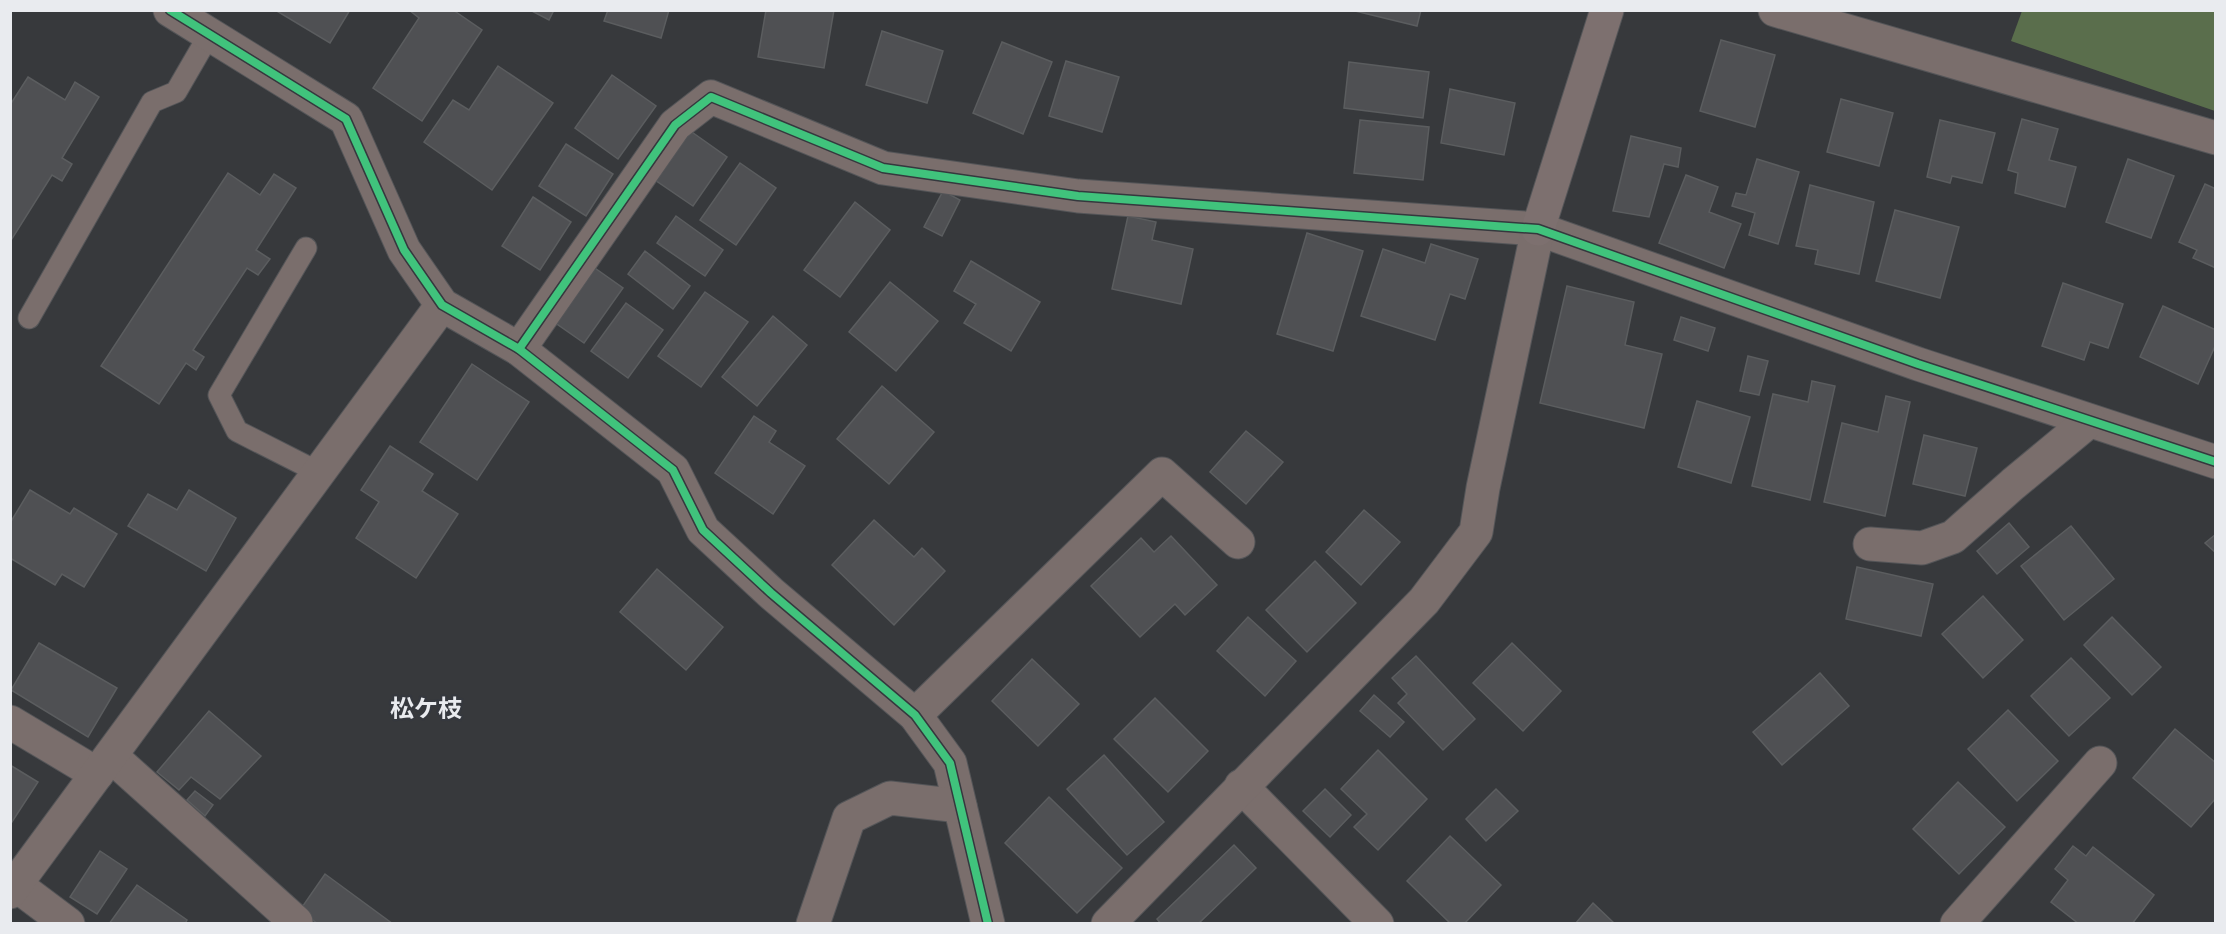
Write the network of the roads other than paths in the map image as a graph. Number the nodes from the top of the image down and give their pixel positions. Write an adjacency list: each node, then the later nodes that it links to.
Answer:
1 (170, 10): 4 (street)
2 (1607, 10): 6 (street)
3 (1776, 10): 5 (street)
4 (210, 35): 8 (street); 9 (lane)
5 (2216, 138)
6 (1538, 230): 10 (street); 11 (street); 20 (street)
7 (306, 248): 13 (lane)
8 (442, 305): 10 (street); 13 (street)
9 (29, 318)
10 (519, 350): 16 (street)
11 (2089, 421): 12 (street); 15 (street)
12 (2216, 462)
13 (320, 473): 19 (street)
14 (1238, 542): 16 (street)
15 (1870, 544)
16 (915, 715): 21 (street)
17 (10, 722): 19 (street)
18 (2100, 763): 29 (street)
19 (104, 765): 22 (street); 23 (street)
20 (1241, 786): 27 (street); 28 (street)
21 (960, 806): 25 (street); 26 (street)
22 (13, 888): 24 (street)
23 (296, 922)
24 (68, 924)
25 (813, 924)
26 (988, 924)
27 (1108, 924)
28 (1377, 924)
29 (1958, 924)

